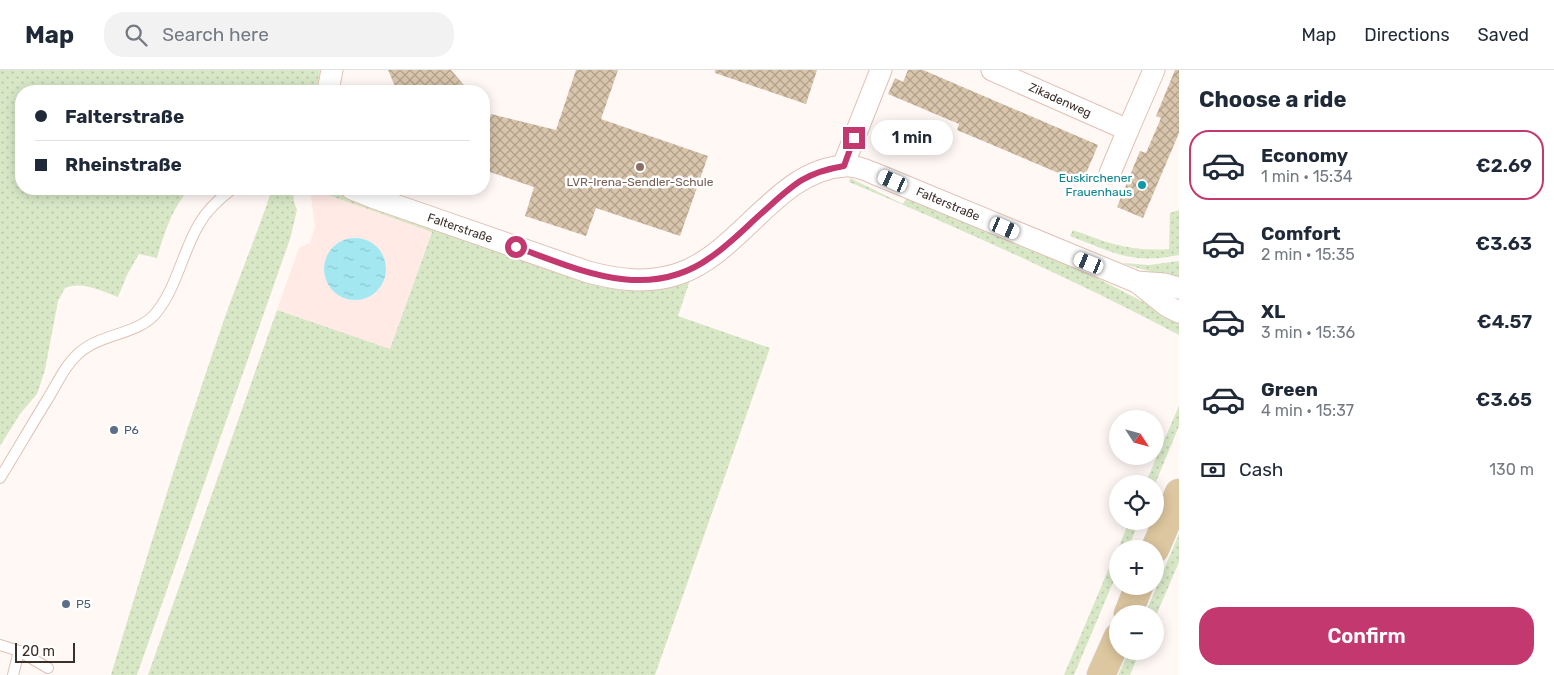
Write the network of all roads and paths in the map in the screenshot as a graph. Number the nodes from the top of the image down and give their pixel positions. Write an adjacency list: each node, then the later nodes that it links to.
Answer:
1 (332, 70): 5 (street)
2 (881, 70): 7 (street)
3 (992, 70): 6 (street, Zikadenweg)
4 (1154, 70): 6 (street)
5 (329, 85)
6 (1128, 130): 8 (street)
7 (844, 166): 10 (street, Falterstraße); 11 (street, Falterstraße)
8 (1110, 173)
9 (224, 195): 14 (lane)
10 (366, 195)
11 (1137, 282): 12 (street, Falterstraße); 13 (street, Falterstraße)
12 (1179, 288)
13 (1179, 312)
14 (0, 478)
15 (1179, 493): 16 (main road)
16 (1159, 540)
17 (0, 645): 18 (lane)
18 (19, 652): 20 (lane); 21 (lane)
19 (1109, 657): 22 (main road)
20 (48, 668)
21 (13, 675)
22 (1101, 675)

